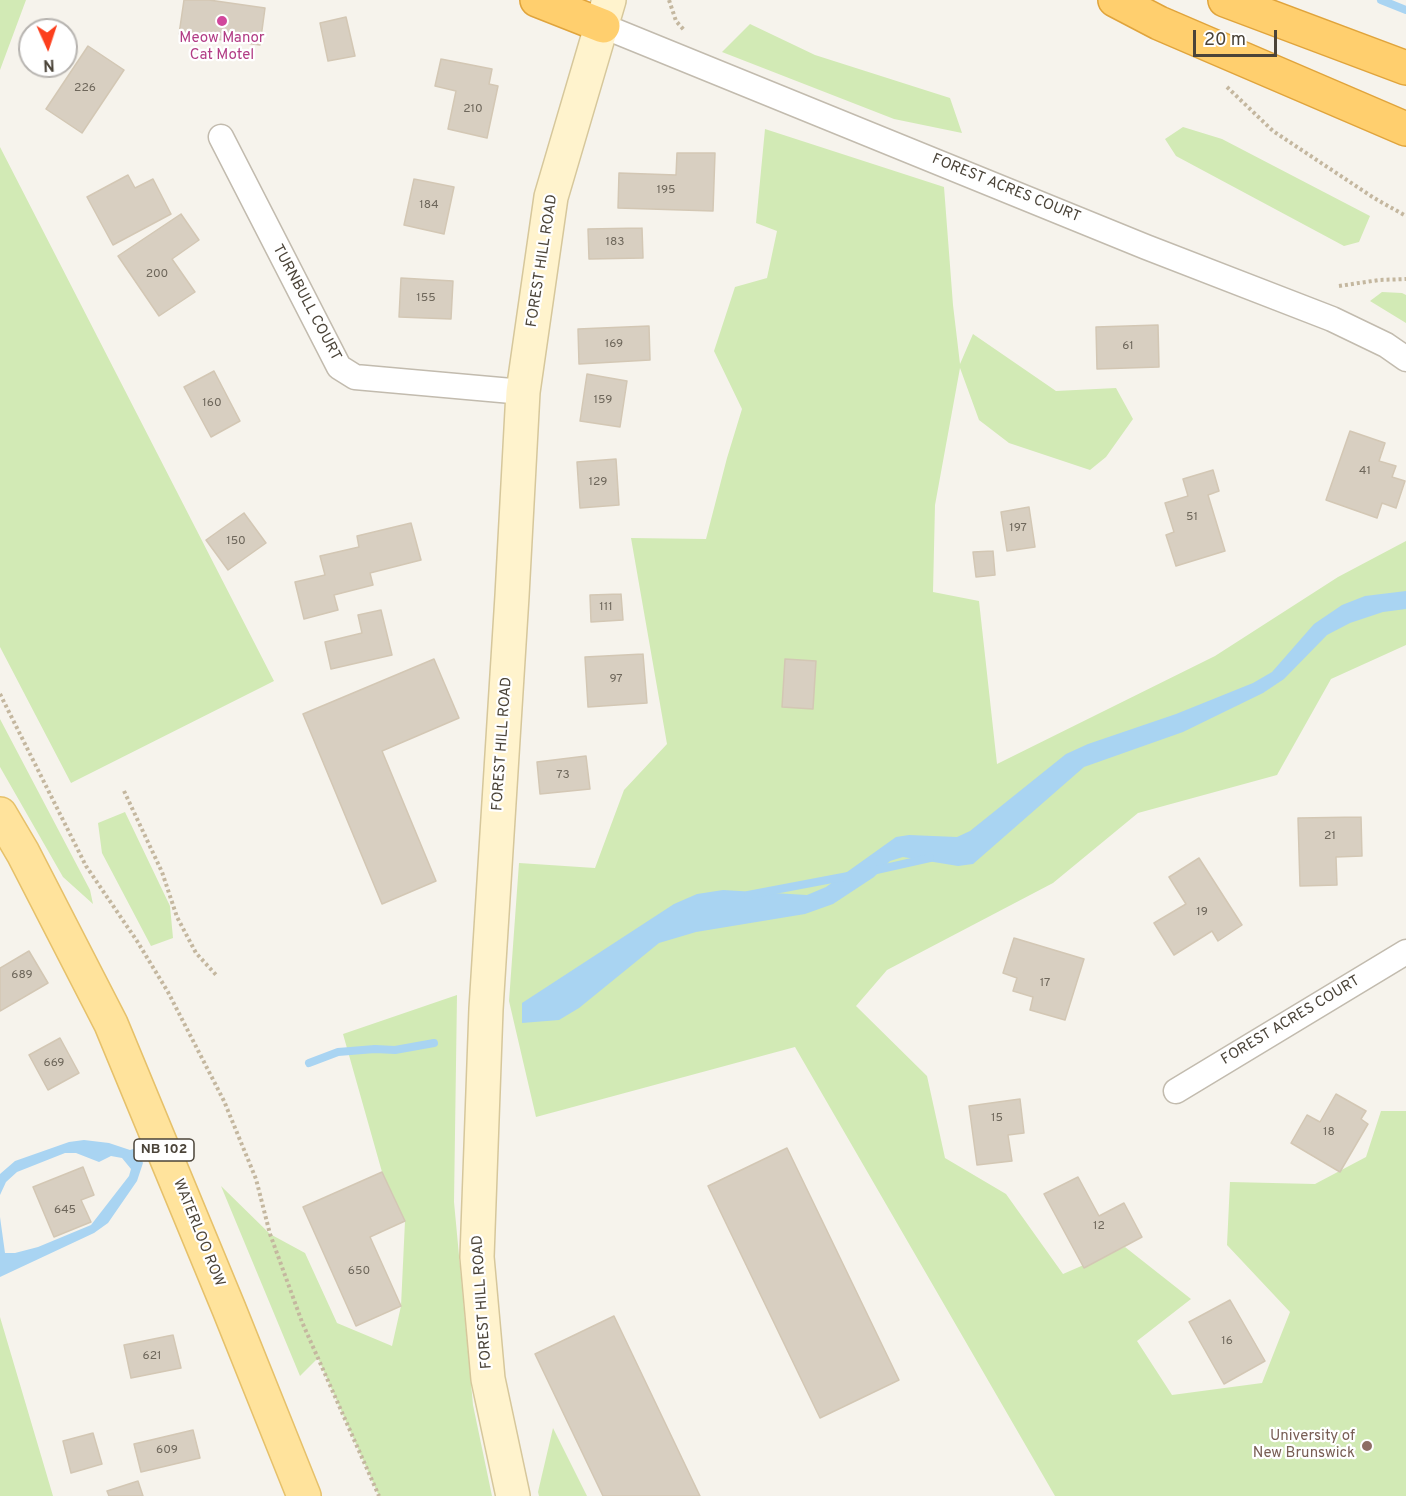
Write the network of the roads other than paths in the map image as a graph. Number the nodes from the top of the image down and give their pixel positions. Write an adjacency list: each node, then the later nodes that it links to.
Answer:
1 (537, 0): 4 (highway)
2 (1115, 0): 6 (highway)
3 (1225, 0): 5 (highway)
4 (606, 13): 8 (street, FOREST ACRES COURT); 9 (street, FOREST HILL ROAD)
5 (1406, 69)
6 (1406, 129)
7 (221, 137): 9 (street, TURNBULL COURT)
8 (1406, 359)
9 (523, 392): 14 (street, FOREST HILL ROAD)
10 (0, 814): 13 (main road, WATERLOO ROW / NB 102)
11 (1406, 952): 12 (street, FOREST ACRES COURT)
12 (1176, 1091)
13 (304, 1496)
14 (513, 1496)

